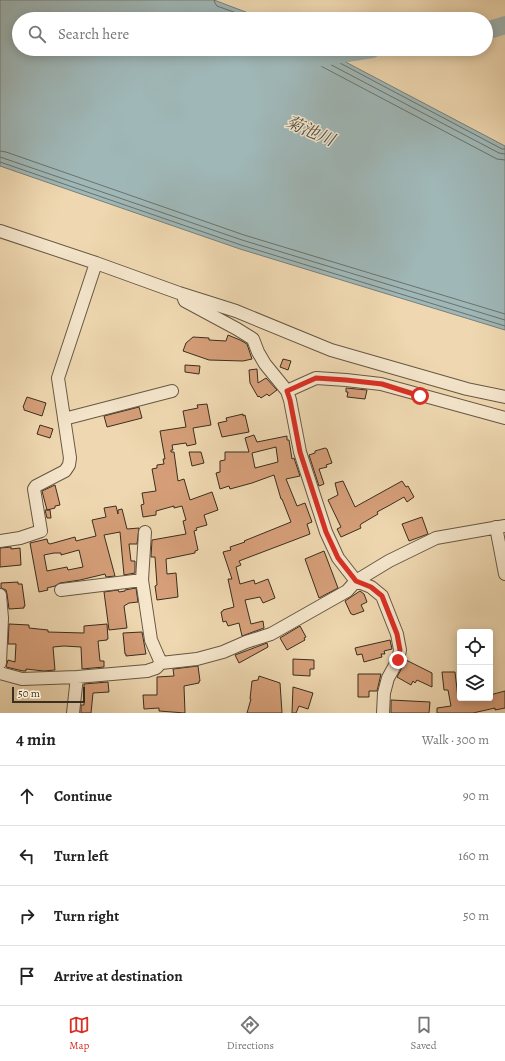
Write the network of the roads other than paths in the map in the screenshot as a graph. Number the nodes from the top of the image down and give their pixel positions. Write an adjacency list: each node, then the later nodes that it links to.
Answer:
1 (0, 231): 2 (street)
2 (96, 263): 3 (street); 8 (street)
3 (179, 293): 5 (street); 6 (street)
4 (172, 391): 8 (street)
5 (287, 391): 7 (street); 14 (street)
6 (505, 397)
7 (505, 418)
8 (64, 419): 11 (street)
9 (501, 526): 12 (street); 14 (street)
10 (145, 532): 13 (street)
11 (0, 541)
12 (505, 574)
13 (142, 580): 15 (street); 18 (street)
14 (356, 581): 18 (street); 22 (street)
15 (61, 590)
16 (0, 595): 17 (street)
17 (0, 663)
18 (161, 663): 20 (street)
19 (0, 673): 20 (street)
20 (77, 677): 21 (street)
21 (73, 713)
22 (383, 713)

